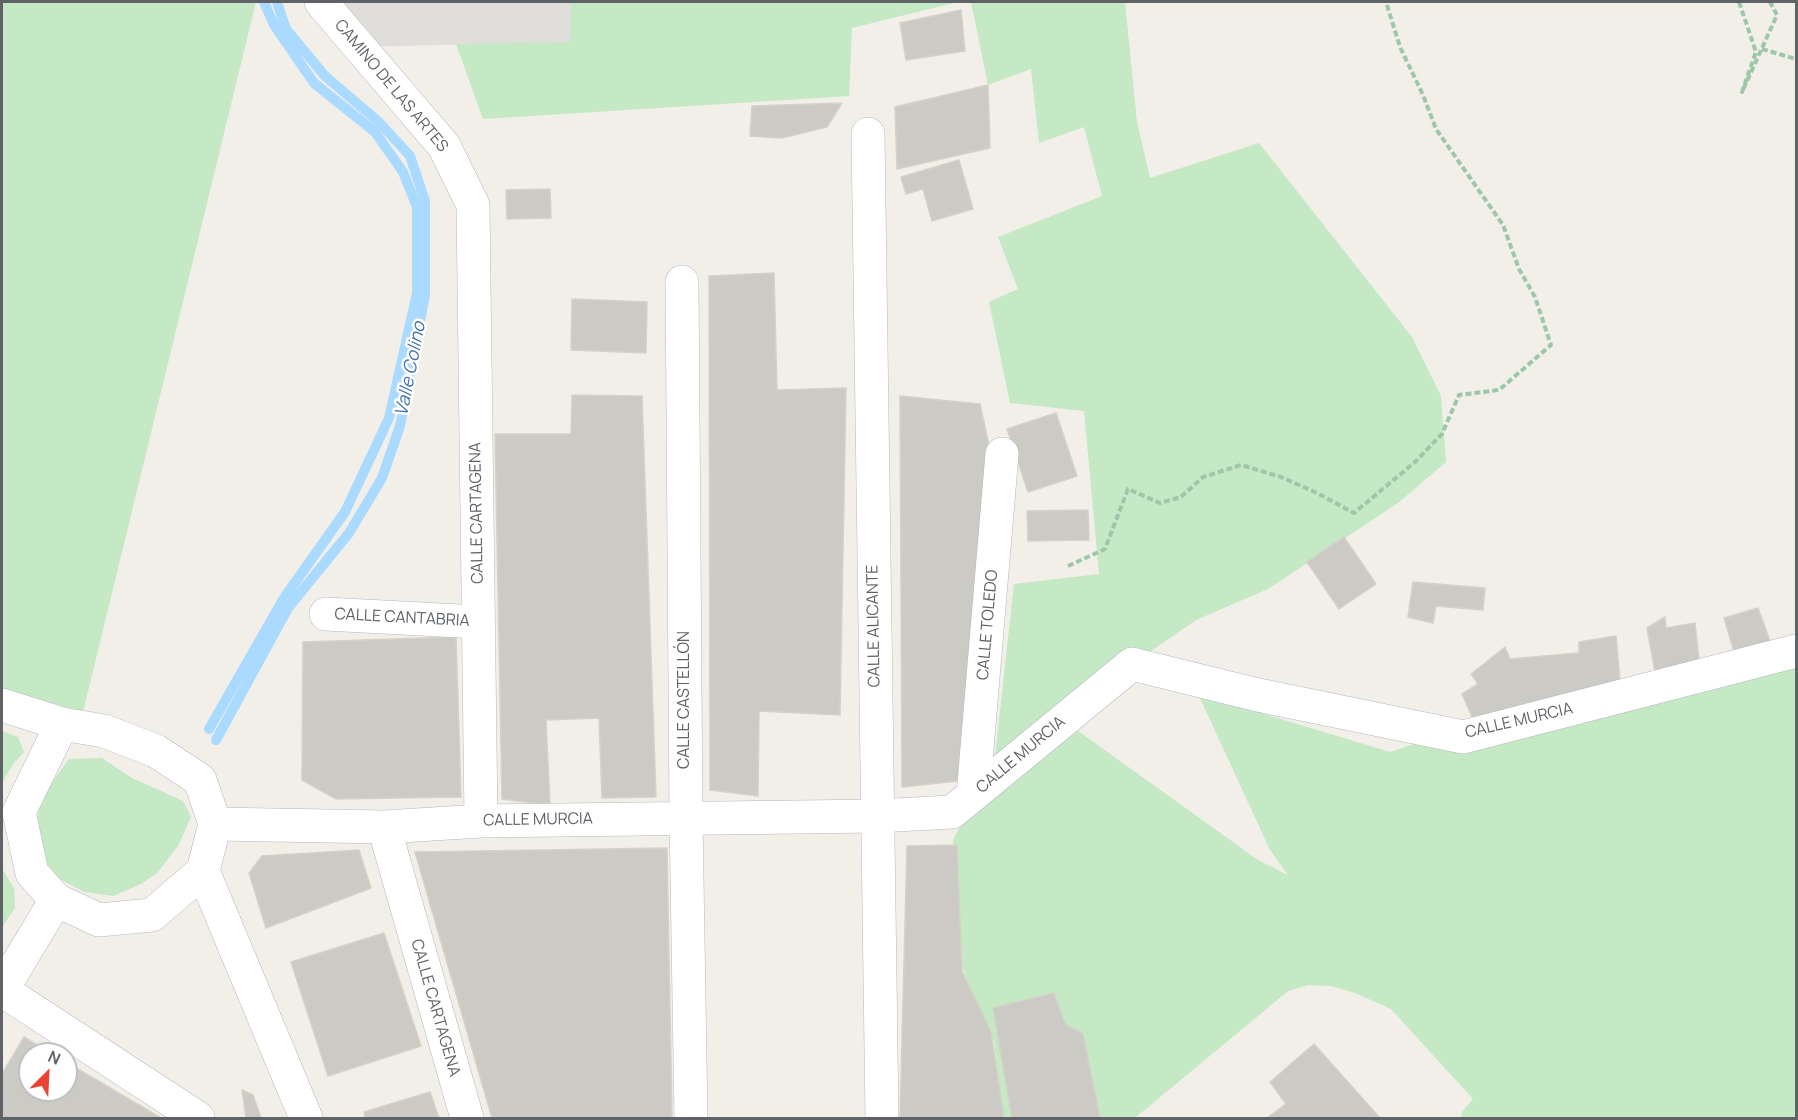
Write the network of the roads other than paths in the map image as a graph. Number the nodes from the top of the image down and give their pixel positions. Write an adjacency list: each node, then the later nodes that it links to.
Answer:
1 (321, 2): 3 (street, CAMINO DE LAS ARTES)
2 (868, 134): 12 (street, CALLE ALICANTE)
3 (473, 205): 7 (street, CALLE CARTAGENA)
4 (682, 282): 13 (street, CALLE CASTELLÓN)
5 (1002, 454): 11 (street, CALLE TOLEDO)
6 (326, 614): 7 (street, CALLE CANTABRIA)
7 (478, 622): 14 (street, CALLE CARTAGENA)
8 (1797, 651): 11 (street, CALLE MURCIA)
9 (2, 705): 10 (street)
10 (62, 724): 15 (street); 18 (street)
11 (973, 795): 12 (street, CALLE MURCIA)
12 (877, 816): 13 (street, CALLE MURCIA); 24 (street, CALLE ALICANTE)
13 (686, 818): 14 (street, CALLE MURCIA); 23 (street, CALLE CASTELLÓN)
14 (481, 821): 16 (street, CALLE MURCIA)
15 (216, 824): 16 (street, CALLE MURCIA); 17 (street)
16 (384, 827): 22 (street, CALLE CARTAGENA)
17 (203, 871): 18 (street); 21 (street)
18 (56, 900): 19 (street)
19 (2, 990): 20 (street)
20 (198, 1119)
21 (306, 1119)
22 (467, 1119)
23 (691, 1119)
24 (882, 1119)

